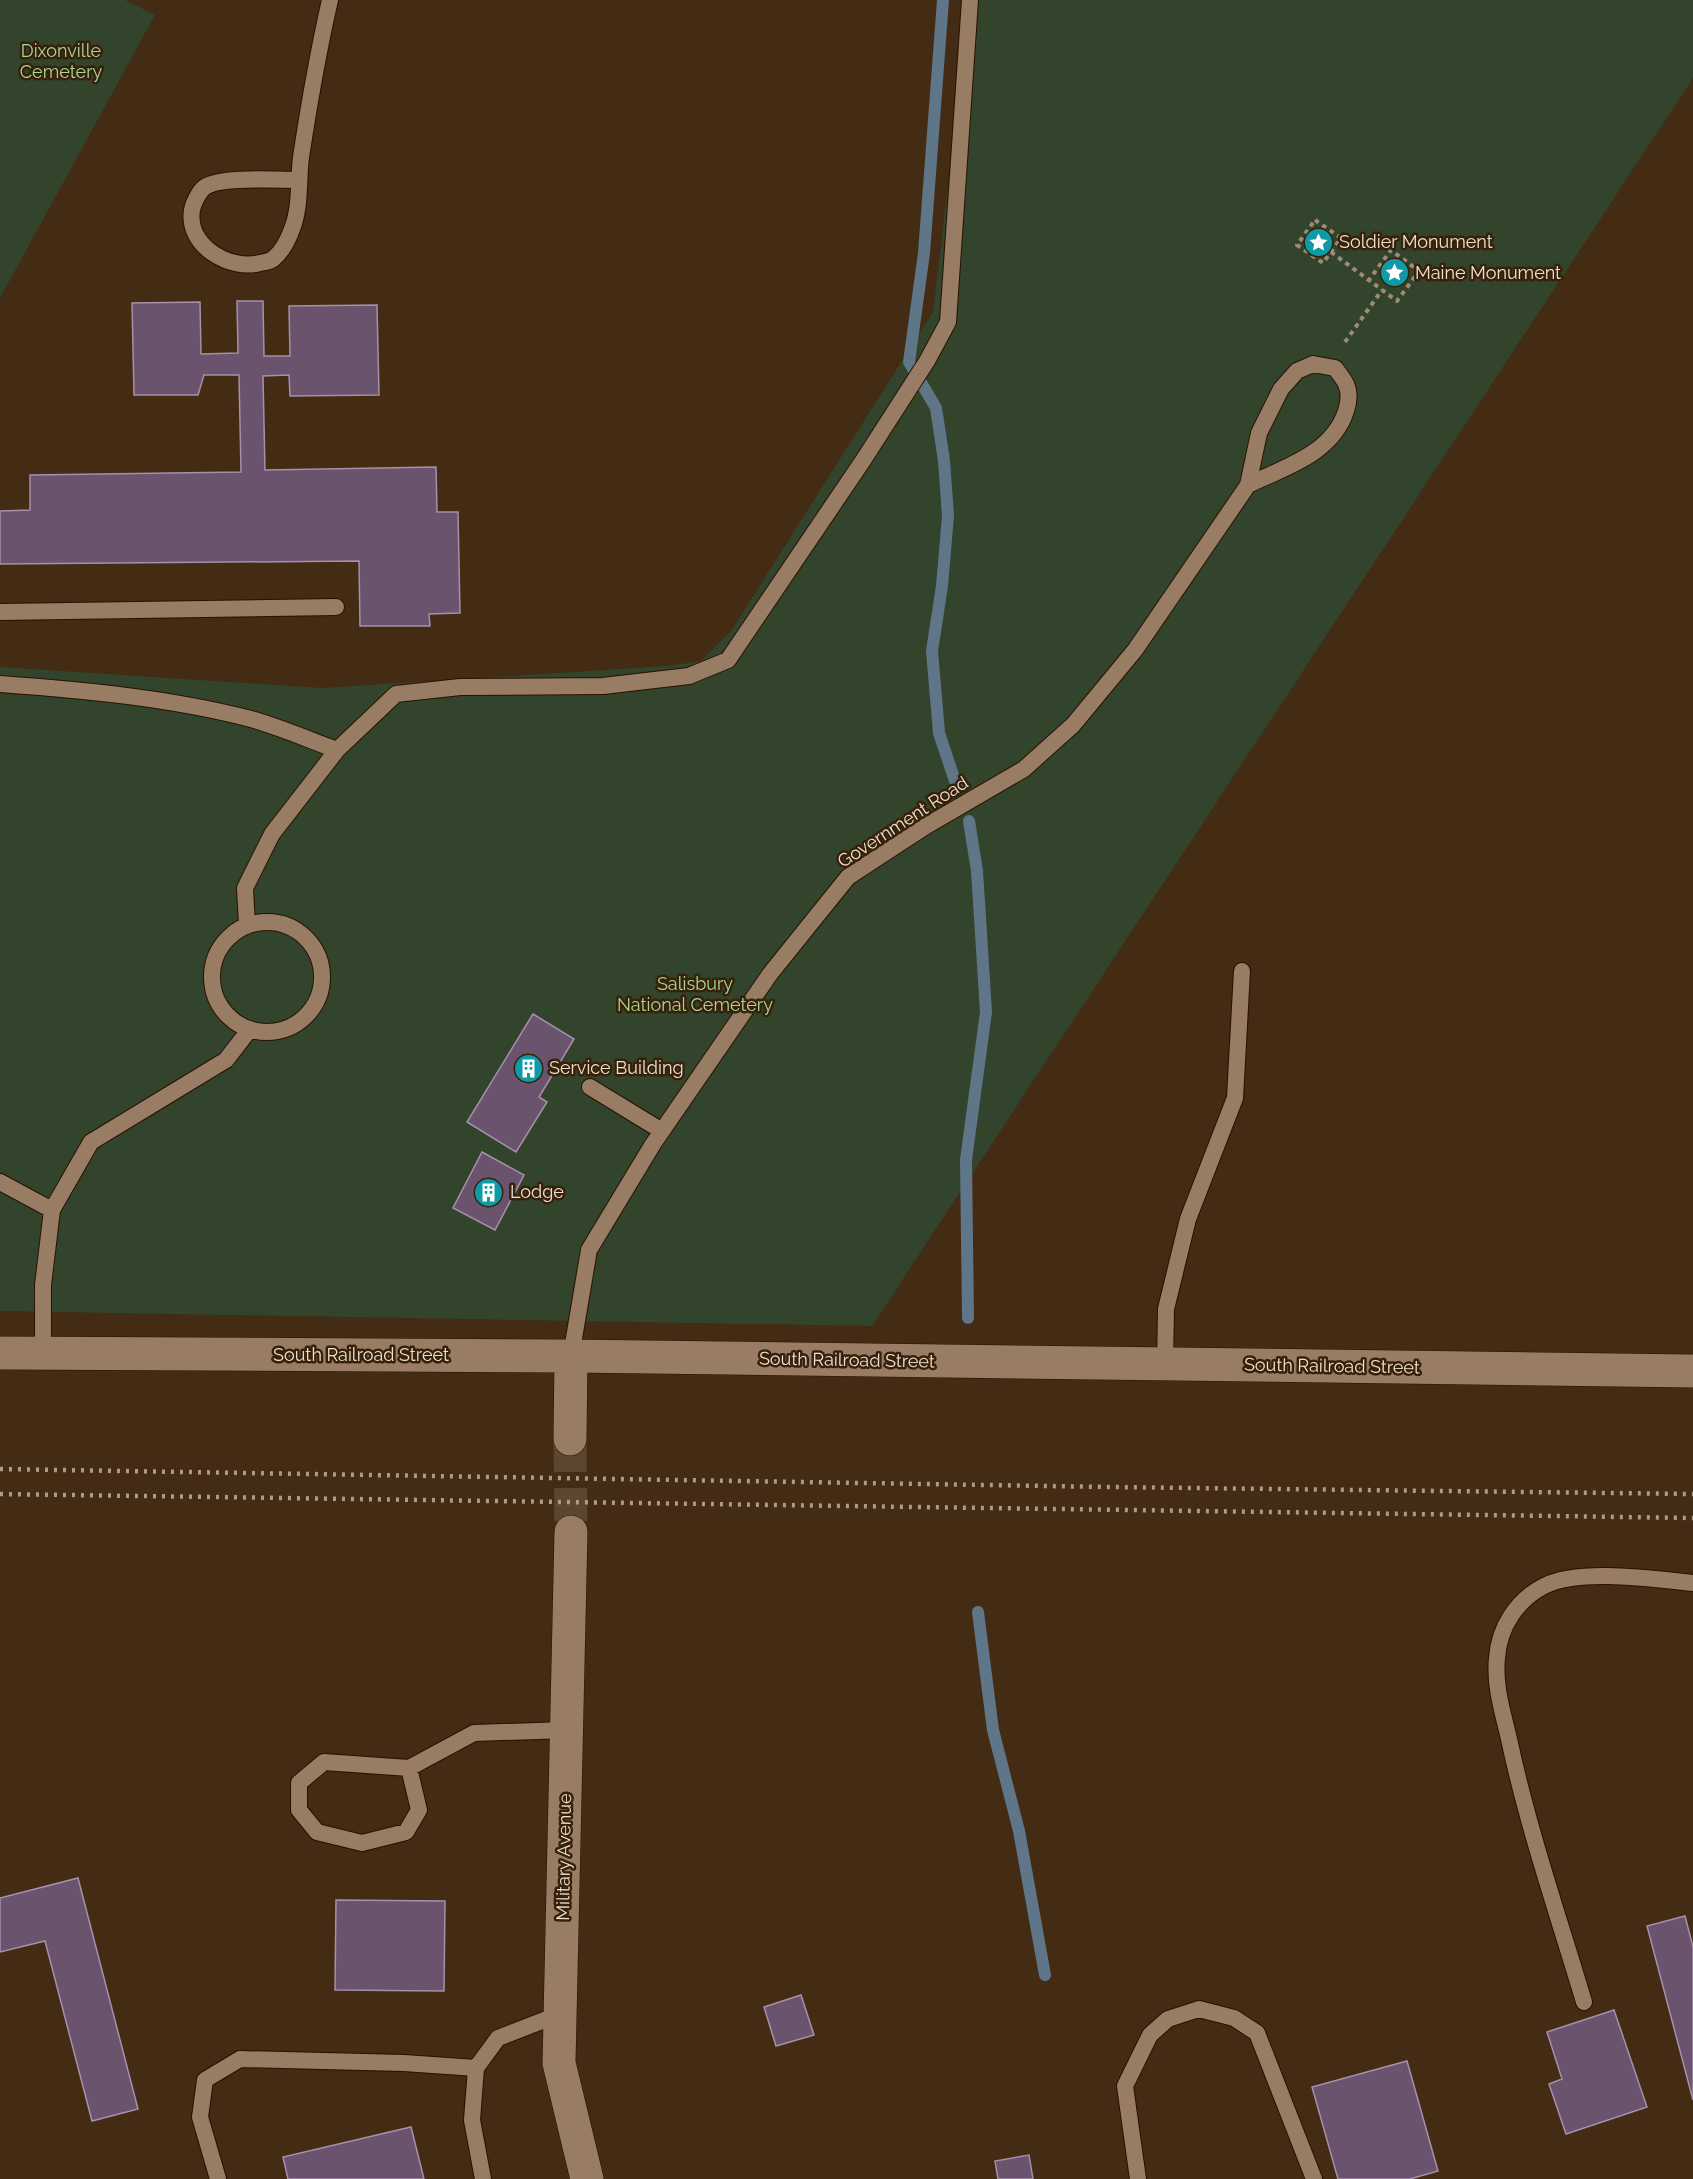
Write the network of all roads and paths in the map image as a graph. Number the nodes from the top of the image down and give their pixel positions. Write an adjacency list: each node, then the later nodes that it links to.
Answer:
1 (330, 0): 3 (lane)
2 (970, 0): 12 (lane)
3 (300, 180): 3 (lane)
4 (1331, 252): 4 (path); 5 (path)
5 (1369, 280): 6 (path); 6 (path)
6 (1382, 290): 7 (path)
7 (1328, 367): 8 (lane, Government Road); 8 (lane, Government Road)
8 (1248, 485): 17 (lane, Government Road)
9 (336, 608): 10 (lane)
10 (0, 612)
11 (0, 684): 12 (lane)
12 (338, 750): 13 (lane)
13 (247, 926): 15 (lane); 15 (lane)
14 (1242, 971): 23 (lane)
15 (250, 1029): 19 (lane)
16 (590, 1087): 17 (lane)
17 (662, 1131): 22 (lane, Government Road)
18 (0, 1182): 19 (lane)
19 (52, 1210): 21 (lane)
20 (0, 1353): 21 (street, South Railroad Street)
21 (43, 1354): 22 (street, South Railroad Street)
22 (571, 1356): 23 (street, South Railroad Street); 25 (street)
23 (1165, 1364): 24 (street, South Railroad Street)
24 (1693, 1371)
25 (570, 1439)
26 (571, 1532): 28 (street, Military Avenue)
27 (1693, 1583): 30 (lane)
28 (567, 1730): 29 (lane); 31 (street, Military Avenue)
29 (409, 1768): 29 (lane)
30 (1584, 2002)
31 (560, 2014): 32 (lane); 35 (street, Military Avenue)
32 (476, 2068): 33 (lane); 34 (lane)
33 (218, 2179)
34 (483, 2179)
35 (587, 2179)
36 (1138, 2179): 37 (lane)
37 (1314, 2179)

